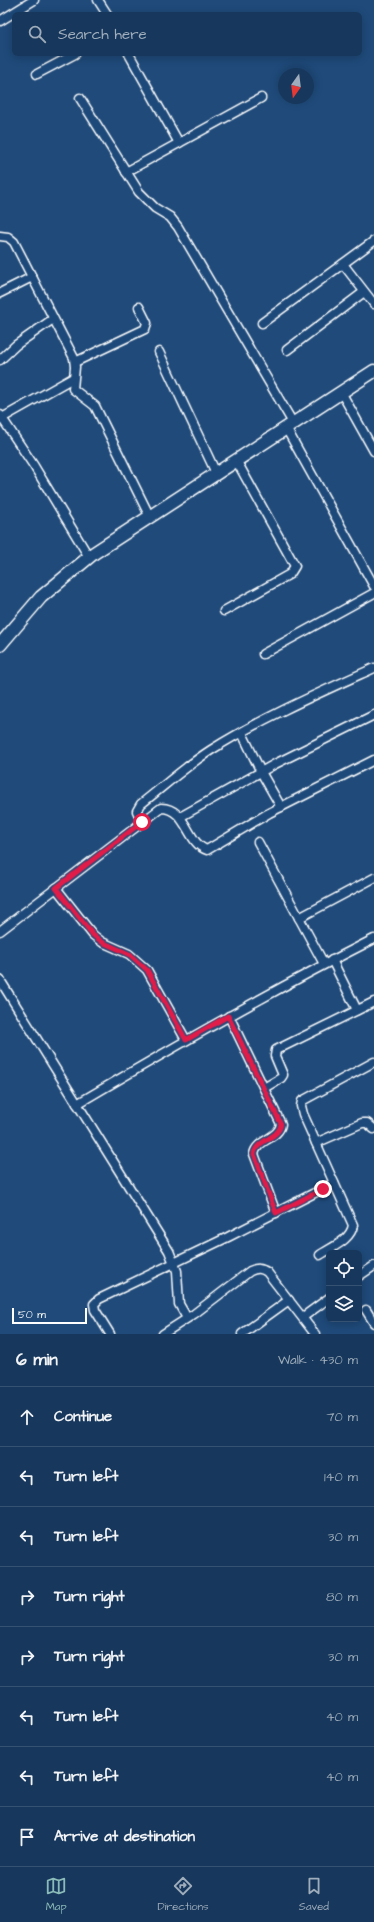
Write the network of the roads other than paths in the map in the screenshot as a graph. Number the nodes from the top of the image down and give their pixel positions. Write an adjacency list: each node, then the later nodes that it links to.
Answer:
1 (34, 0): 3 (street)
2 (98, 0): 4 (street)
3 (15, 12)
4 (106, 12)
5 (12, 14): 6 (street)
6 (0, 21)
7 (71, 56): 9 (street)
8 (130, 56): 12 (street)
9 (37, 74)
10 (80, 98): 13 (street)
11 (261, 98): 12 (street)
12 (179, 143): 13 (street)
13 (126, 172): 32 (street)
14 (0, 236): 17 (street)
15 (374, 241): 16 (street)
16 (344, 264): 19 (street); 23 (street)
17 (32, 277): 18 (street); 22 (street)
18 (0, 293)
19 (369, 294): 20 (street); 24 (street)
20 (374, 304)
21 (139, 307): 27 (street)
22 (53, 319): 26 (street); 27 (street)
23 (262, 324)
24 (287, 350)
25 (159, 352): 35 (street)
26 (0, 360)
27 (75, 362): 29 (street)
28 (374, 371): 30 (street)
29 (73, 378): 31 (street); 36 (street)
30 (341, 392): 32 (street); 33 (street)
31 (1, 417): 37 (street)
32 (290, 426): 34 (street); 38 (street)
33 (374, 451)
34 (236, 460): 35 (street); 40 (street)
35 (216, 474): 36 (street)
36 (150, 517): 37 (street)
37 (89, 557): 41 (street)
38 (374, 586)
39 (374, 593): 42 (street)
40 (224, 611)
41 (0, 645)
42 (263, 654)
43 (374, 668): 45 (street)
44 (374, 715): 47 (street)
45 (242, 733): 47 (street); 50 (street)
46 (374, 760): 48 (street)
47 (261, 772): 48 (street); 49 (street)
48 (282, 807): 49 (street)
49 (180, 817): 50 (street)
50 (142, 822): 53 (street)
51 (258, 842): 54 (street)
52 (374, 878): 54 (street)
53 (56, 888): 55 (street); 63 (street)
54 (300, 918): 58 (street)
55 (0, 931)
56 (374, 938): 57 (street)
57 (332, 960): 58 (street); 61 (street)
58 (324, 964): 62 (street)
59 (0, 980): 66 (street)
60 (374, 1002): 61 (street)
61 (357, 1010): 65 (street)
62 (228, 1016): 63 (street); 65 (street)
63 (186, 1040): 66 (street)
64 (374, 1062): 68 (street)
65 (264, 1088): 70 (street)
66 (77, 1104): 72 (street)
67 (374, 1129): 68 (street)
68 (316, 1143): 69 (street)
69 (334, 1183): 70 (street); 71 (street)
70 (276, 1213): 72 (street)
71 (320, 1255)
72 (175, 1262): 78 (street); 81 (street)
73 (374, 1266): 74 (street)
74 (362, 1274)
75 (289, 1300): 78 (street); 79 (street); 83 (street)
76 (326, 1300): 79 (street)
77 (366, 1310): 80 (street)
78 (187, 1318): 82 (street)
79 (302, 1318): 84 (street)
80 (374, 1323)
81 (110, 1334)
82 (163, 1334)
83 (242, 1334)
84 (316, 1334)

